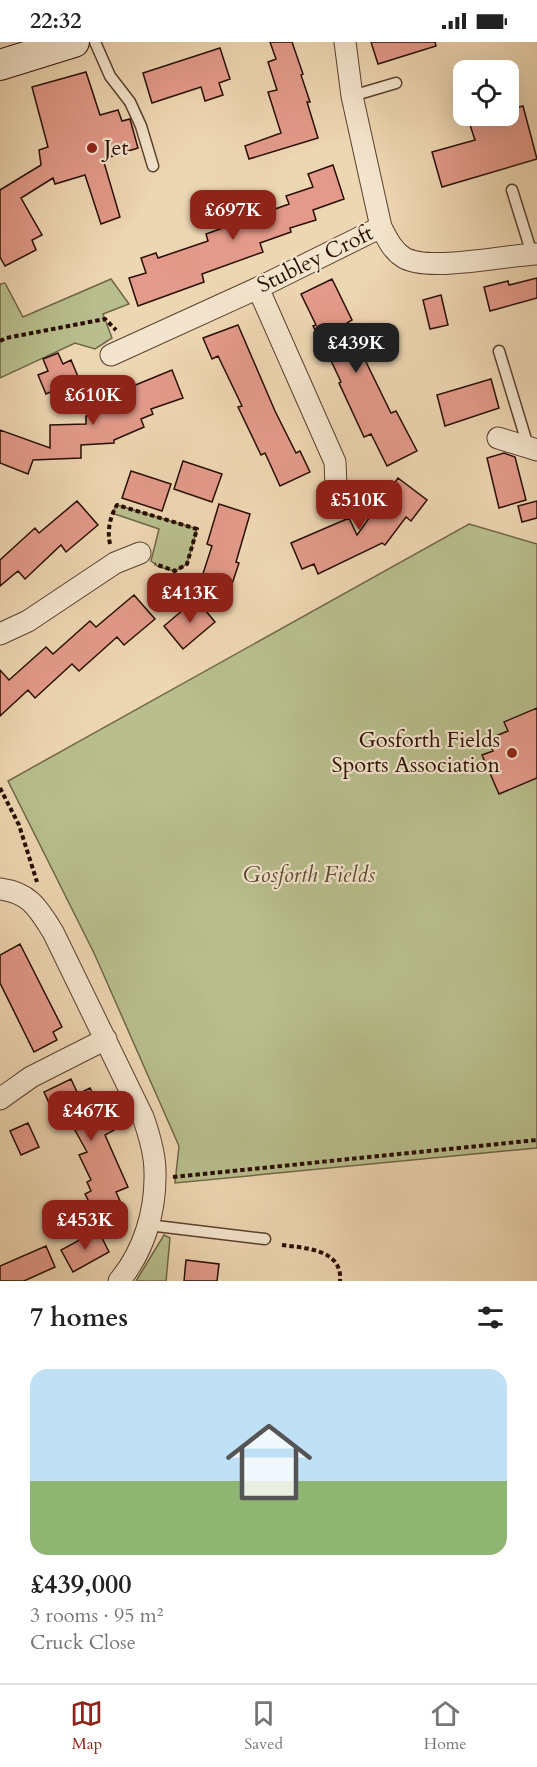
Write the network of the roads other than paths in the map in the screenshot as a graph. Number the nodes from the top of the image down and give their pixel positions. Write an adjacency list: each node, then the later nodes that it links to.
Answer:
1 (74, 42): 4 (main road)
2 (95, 42): 7 (lane)
3 (345, 42): 6 (street, Stubley Croft)
4 (0, 65)
5 (396, 83): 6 (lane)
6 (352, 96): 9 (street, Stubley Croft)
7 (153, 166)
8 (512, 189): 10 (lane)
9 (381, 227): 10 (street); 11 (street, Stubley Croft)
10 (534, 254)
11 (258, 288): 13 (street, Stubley Croft); 16 (street)
12 (499, 351): 15 (lane)
13 (111, 355)
14 (498, 438): 15 (street)
15 (532, 448)
16 (336, 486)
17 (140, 553): 18 (street)
18 (0, 634)
19 (0, 889): 20 (street)
20 (106, 1039): 21 (street); 22 (street)
21 (0, 1099)
22 (148, 1225): 23 (lane); 24 (street)
23 (265, 1239)
24 (119, 1281)

